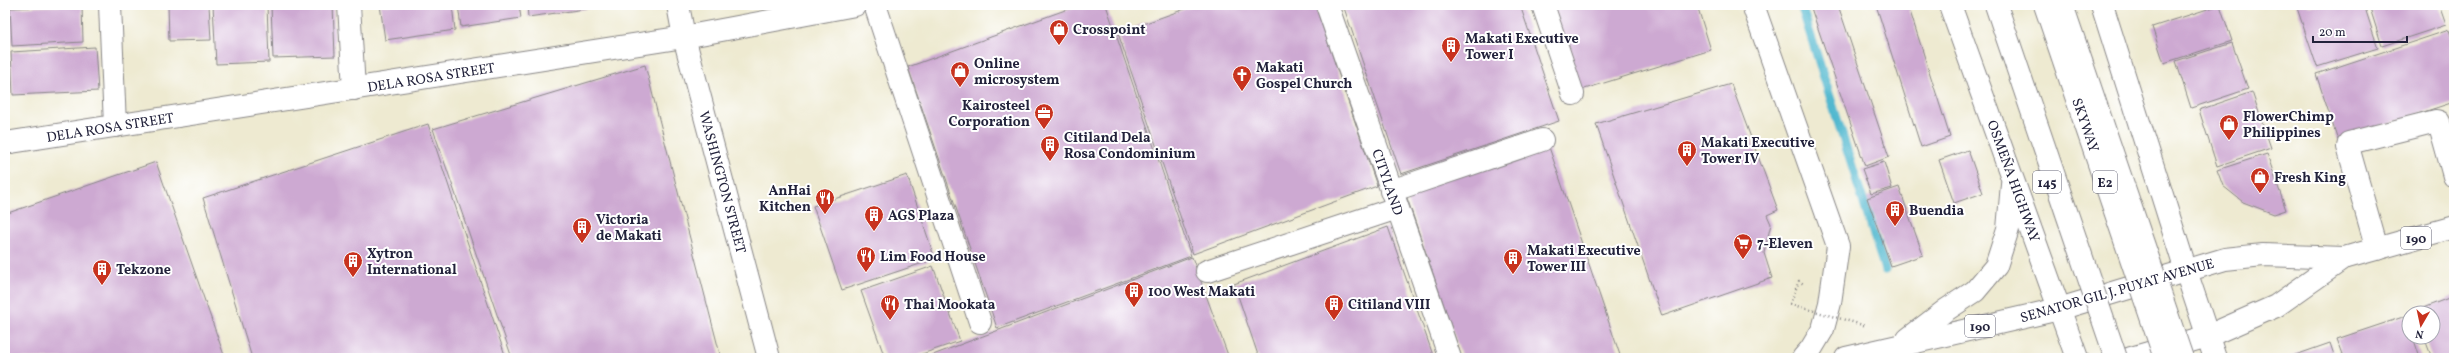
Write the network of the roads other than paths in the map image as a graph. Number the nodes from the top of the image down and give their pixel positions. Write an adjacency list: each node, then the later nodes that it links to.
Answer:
1 (110, 5): 18 (main road)
2 (349, 5): 16 (main road)
3 (678, 5): 15 (main road, WASHINGTON STREET)
4 (855, 5): 15 (main road, DELA ROSA STREET)
5 (875, 5): 30 (main road)
6 (1327, 5): 23 (main road, CITYLAND)
7 (1543, 5): 17 (main road)
8 (1754, 5): 35 (main road)
9 (1950, 5): 21 (main road, OSMEÑA HIGHWAY)
10 (1986, 5): 38 (main road, 145)
11 (1996, 5): 39 (main road, bridge)
12 (2045, 5): 41 (main road, SKYWAY / E2, bridge)
13 (2062, 5): 42 (main road, bridge)
14 (2102, 5): 28 (main road)
15 (684, 37): 16 (main road, DELA ROSA STREET); 33 (main road, WASHINGTON STREET)
16 (354, 89): 18 (main road, DELA ROSA STREET)
17 (1573, 94)
18 (115, 126): 20 (main road, DELA ROSA STREET)
19 (1542, 140): 23 (main road)
20 (5, 143)
21 (2013, 176): 29 (main road, OSMEÑA HIGHWAY); 32 (main road)
22 (2454, 176): 25 (main road)
23 (1394, 200): 27 (main road); 34 (main road, CITYLAND)
24 (2454, 227): 25 (main road, SENATOR GIL J. PUYAT AVENUE / 190)
25 (2377, 248): 26 (main road, SENATOR GIL J. PUYAT AVENUE / 190)
26 (2344, 258): 28 (main road, SENATOR GIL J. PUYAT AVENUE / 190); 31 (main road, SENATOR GIL J. PUYAT AVENUE / 190)
27 (1208, 271)
28 (2186, 271): 29 (main road, SENATOR GIL J. PUYAT AVENUE / 190); 31 (main road)
29 (2059, 309): 32 (main road, SENATOR GIL J. PUYAT AVENUE / 190); 37 (main road, OSMEÑA HIGHWAY)
30 (980, 322)
31 (2208, 336): 40 (main road, SENATOR GIL J. PUYAT AVENUE / 190); 43 (main road)
32 (1902, 344): 36 (main road, SENATOR GIL J. PUYAT AVENUE / 190)
33 (769, 358)
34 (1450, 358)
35 (1803, 358)
36 (1846, 358)
37 (2077, 358)
38 (2107, 358)
39 (2116, 358)
40 (2131, 358)
41 (2165, 358)
42 (2182, 358)
43 (2215, 358)

